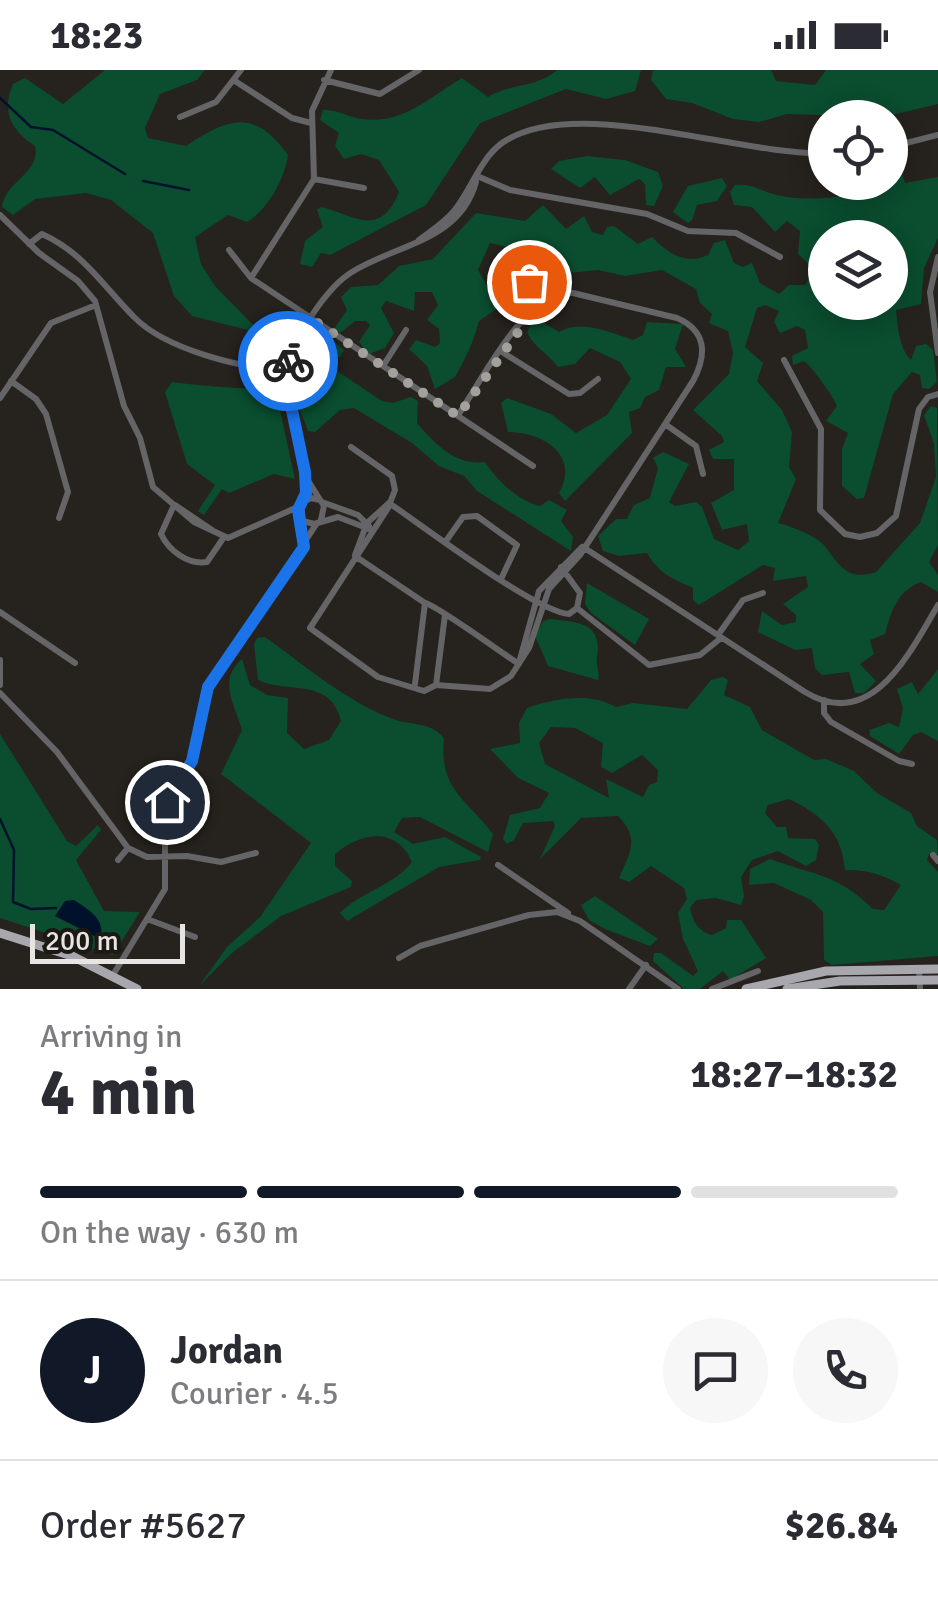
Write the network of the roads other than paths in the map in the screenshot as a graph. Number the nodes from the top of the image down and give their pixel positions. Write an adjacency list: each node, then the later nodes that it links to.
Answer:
1 (242, 70): 5 (street)
2 (331, 70): 4 (street)
3 (418, 70): 4 (street)
4 (324, 80): 7 (street)
5 (235, 82): 6 (street); 7 (street)
6 (180, 117)
7 (311, 124): 12 (street)
8 (938, 135): 9 (street)
9 (908, 142)
10 (808, 152): 11 (street)
11 (477, 176): 17 (street); 23 (street)
12 (314, 179): 13 (street); 20 (street)
13 (364, 188)
14 (0, 215): 15 (street)
15 (29, 244): 22 (street); 29 (street)
16 (229, 250): 20 (street)
17 (780, 257)
18 (938, 257): 26 (street)
19 (509, 271): 21 (street)
20 (250, 278): 23 (street)
21 (541, 300): 25 (street); 35 (street)
22 (96, 305): 31 (street); 43 (street)
23 (313, 320): 28 (street); 29 (street)
24 (406, 330): 28 (street)
25 (502, 352): 30 (street); 34 (street)
26 (938, 353)
27 (784, 360): 32 (street)
28 (383, 366): 34 (street)
29 (286, 370): 38 (street)
30 (598, 380)
31 (11, 382): 33 (street); 45 (street)
32 (938, 394)
33 (0, 398)
34 (458, 416): 37 (street)
35 (664, 424): 39 (street); 51 (street)
36 (351, 446): 42 (street)
37 (533, 466)
38 (305, 472): 40 (street); 41 (street)
39 (703, 474)
40 (321, 501): 41 (street); 47 (street); 48 (street)
41 (301, 503): 44 (street); 46 (street)
42 (389, 503): 48 (street); 50 (street)
43 (174, 505): 49 (street); 49 (street)
44 (284, 512): 46 (street); 49 (street)
45 (58, 518)
46 (302, 520): 47 (street); 52 (street)
47 (319, 522): 48 (street); 52 (street)
48 (368, 527): 53 (street)
49 (224, 537)
50 (446, 541): 55 (street); 55 (street)
51 (582, 546): 54 (street); 63 (street)
52 (304, 547): 75 (street)
53 (355, 556): 57 (street); 67 (street)
54 (564, 568): 58 (street); 60 (street)
55 (502, 577): 58 (street)
56 (763, 593): 63 (street)
57 (425, 603): 62 (street); 67 (street)
58 (538, 603): 60 (street); 66 (street)
59 (938, 605): 71 (street)
60 (577, 608): 63 (street)
61 (0, 612): 65 (street)
62 (445, 615): 66 (street); 69 (street)
63 (719, 636): 71 (street)
64 (0, 660): 68 (street)
65 (75, 664)
66 (519, 664): 69 (street)
67 (414, 684): 69 (street)
68 (0, 685)
69 (436, 686)
70 (0, 693): 73 (street)
71 (824, 700): 72 (street)
72 (912, 764)
73 (128, 848): 75 (street); 76 (street)
74 (256, 854): 75 (street)
75 (167, 856): 79 (street)
76 (118, 860)
77 (498, 865): 78 (street)
78 (573, 917): 82 (street); 83 (street)
79 (148, 919): 81 (street); 86 (street)
80 (0, 932): 86 (main road)
81 (195, 937)
82 (398, 958)
83 (646, 965): 90 (street); 91 (street)
84 (938, 969): 88 (main road)
85 (758, 971): 92 (street)
86 (113, 975): 89 (main road)
87 (938, 980): 88 (main road)
88 (919, 983): 93 (main road); 94 (main road)
89 (137, 989)
90 (629, 989)
91 (678, 989)
92 (712, 989)
93 (746, 989)
94 (786, 989)

